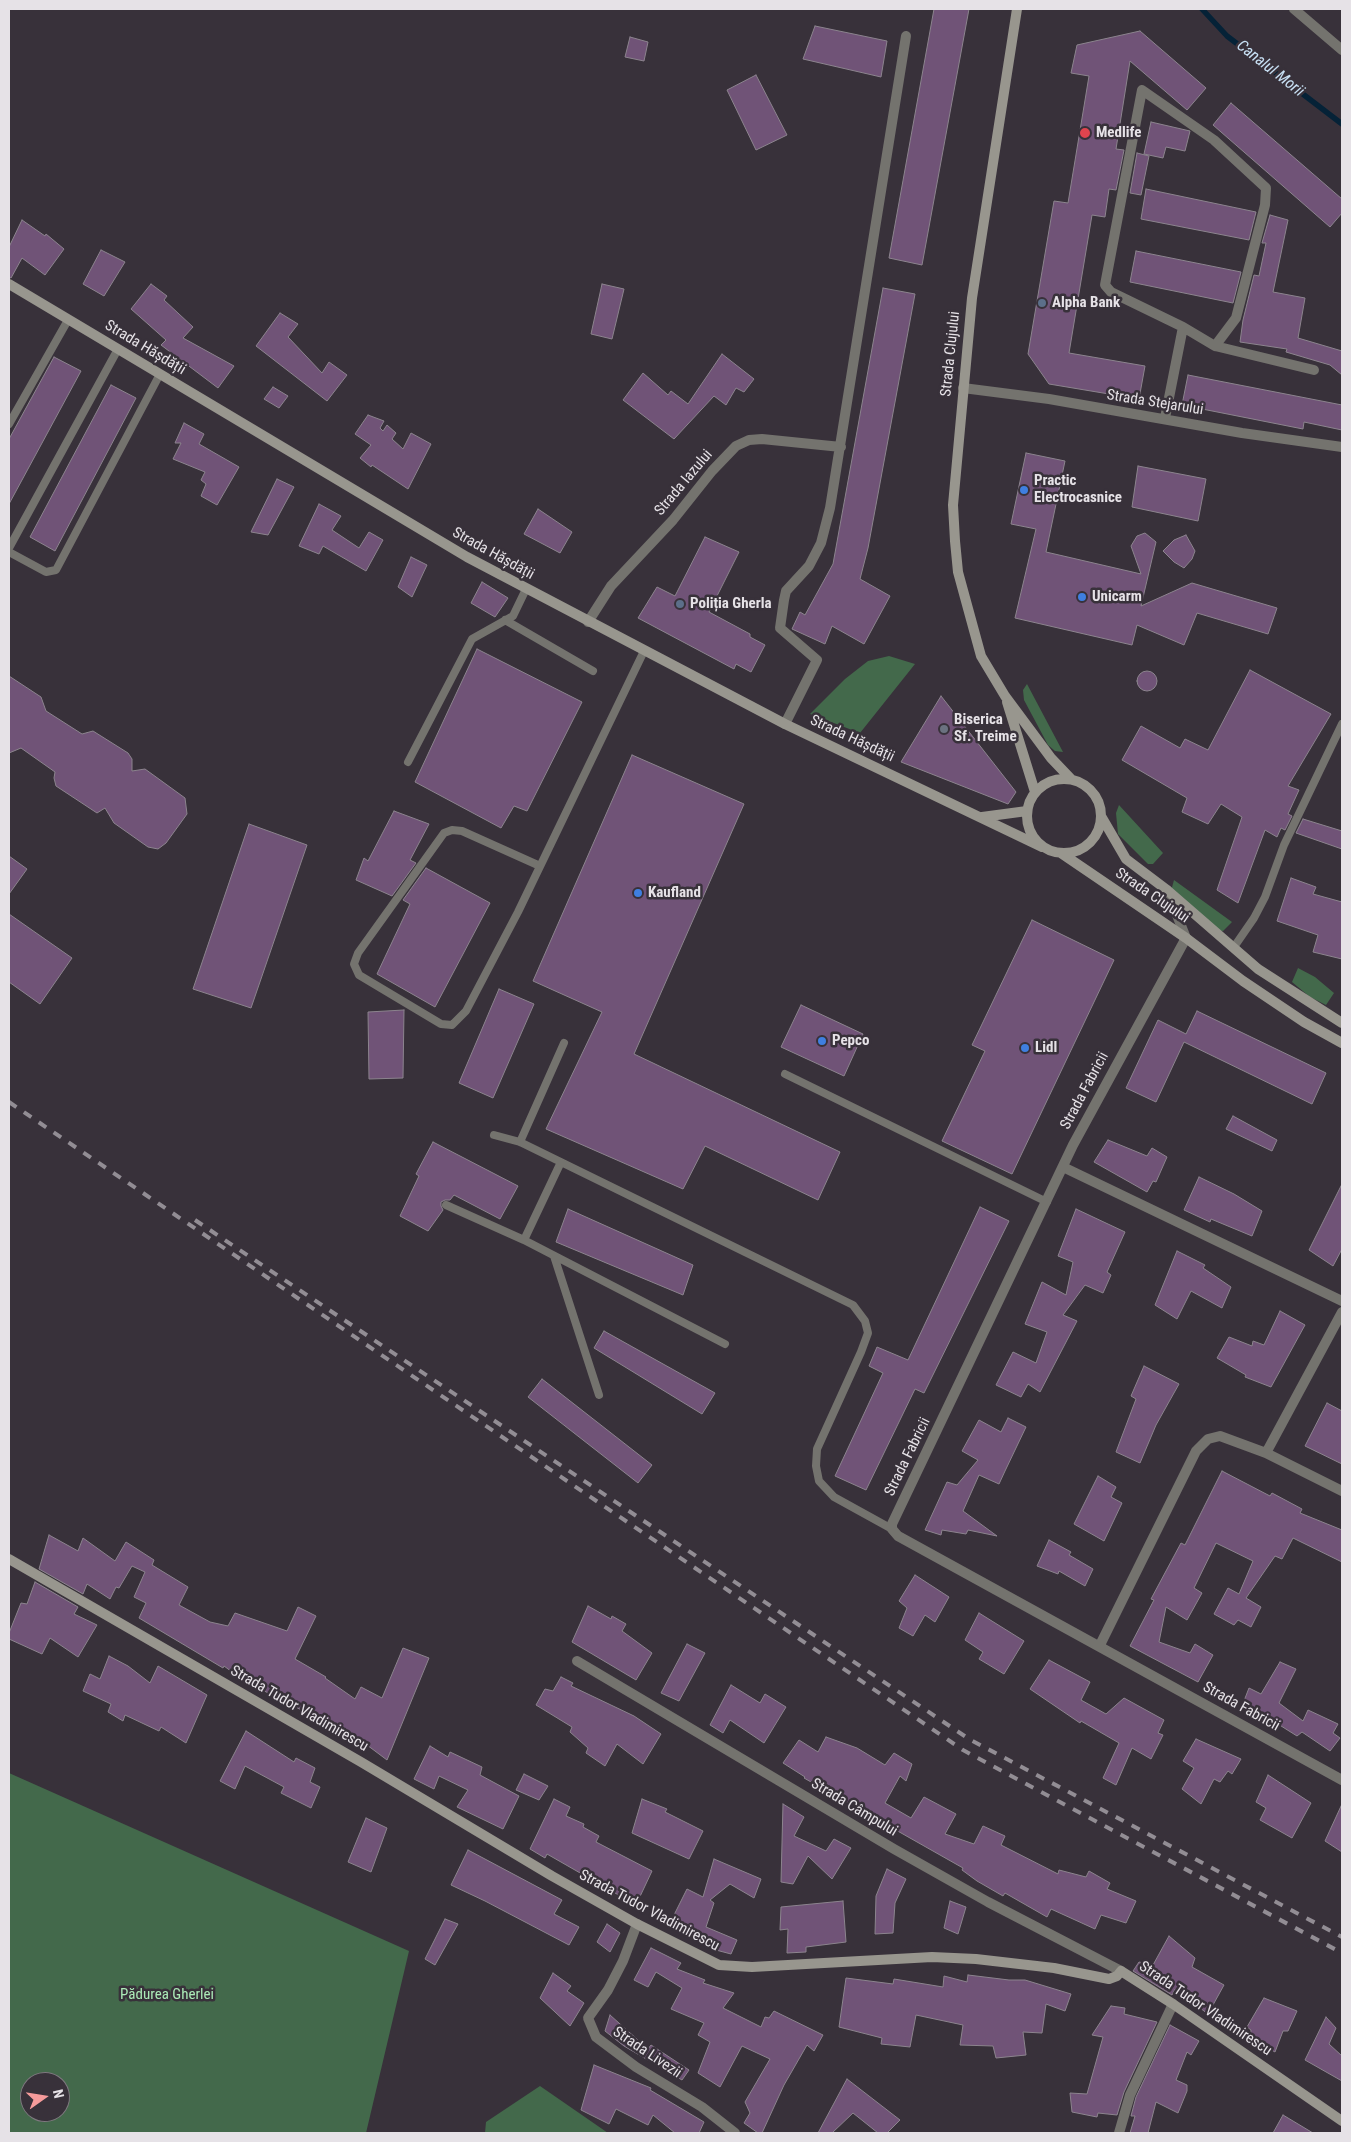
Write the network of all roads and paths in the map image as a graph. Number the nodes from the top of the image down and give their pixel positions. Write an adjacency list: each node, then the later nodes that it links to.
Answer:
1 (1017, 9): 12 (street, Strada Clujului)
2 (1294, 9): 4 (street)
3 (906, 36): 15 (street)
4 (1342, 50)
5 (9, 284): 6 (street, Strada Hășdății)
6 (68, 320): 9 (street, Strada Hășdății); 14 (lane)
7 (1183, 327): 8 (street); 8 (street); 13 (street)
8 (1215, 346): 10 (street)
9 (118, 349): 11 (street, Strada Hășdății); 17 (lane)
10 (1314, 370)
11 (160, 374): 18 (lane); 19 (street, Strada Hășdății)
12 (963, 388): 13 (street, Strada Stejarului); 24 (street, Strada Clujului)
13 (1165, 418): 16 (street, Strada Stejarului)
14 (9, 424)
15 (841, 447): 21 (street, Strada Iazului); 25 (street)
16 (1342, 447)
17 (9, 548)
18 (9, 552)
19 (526, 589): 20 (lane); 21 (street, Strada Hășdății)
20 (505, 620): 23 (lane); 27 (lane)
21 (588, 622): 22 (street, Strada Hășdății)
22 (644, 651): 25 (street, Strada Hășdății); 35 (lane)
23 (592, 671)
24 (1005, 696): 28 (street, Strada Clujului); 29 (street, Strada Clujului)
25 (785, 724): 32 (street, Strada Hășdății)
26 (1342, 724): 38 (lane)
27 (408, 762)
28 (1071, 779): 29 (street); 31 (street, Strada Clujului)
29 (1035, 792): 30 (street)
30 (1027, 811): 32 (street); 33 (street)
31 (1101, 816): 34 (street); 36 (street, Strada Clujului)
32 (981, 817): 33 (street, Strada Hășdății)
33 (1042, 847): 34 (street, Strada Clujului)
34 (1061, 853): 37 (street, Strada Clujului)
35 (540, 866): 35 (lane)
36 (1167, 890): 37 (street); 38 (street, Strada Clujului)
37 (1186, 938): 41 (street, Strada Clujului); 46 (street, Strada Fabricii)
38 (1234, 947): 39 (street, Strada Clujului)
39 (1342, 1023)
40 (564, 1043): 44 (lane)
41 (1342, 1043)
42 (785, 1074): 47 (lane)
43 (494, 1135): 44 (lane)
44 (520, 1142): 45 (lane)
45 (561, 1162): 49 (lane); 57 (lane)
46 (1063, 1167): 47 (street, Strada Fabricii); 51 (street)
47 (1046, 1202): 57 (street, Strada Fabricii)
48 (446, 1206): 49 (lane)
49 (524, 1240): 50 (lane)
50 (554, 1256): 53 (lane); 54 (lane)
51 (1342, 1301)
52 (1342, 1312): 55 (street)
53 (725, 1344)
54 (599, 1395)
55 (1266, 1453): 56 (street); 59 (street)
56 (1342, 1491)
57 (892, 1529): 59 (street, Strada Fabricii)
58 (9, 1558): 62 (street, Strada Tudor Vladimirescu)
59 (1100, 1645): 61 (street, Strada Fabricii)
60 (578, 1661): 63 (street, Strada Câmpului)
61 (1342, 1780)
62 (637, 1924): 63 (street, Strada Tudor Vladimirescu); 66 (street, Strada Livezii)
63 (1121, 1971): 64 (street, Strada Tudor Vladimirescu)
64 (1173, 2004): 65 (street, Strada Tudor Vladimirescu); 67 (street)
65 (1342, 2121)
66 (735, 2133)
67 (1118, 2133)

